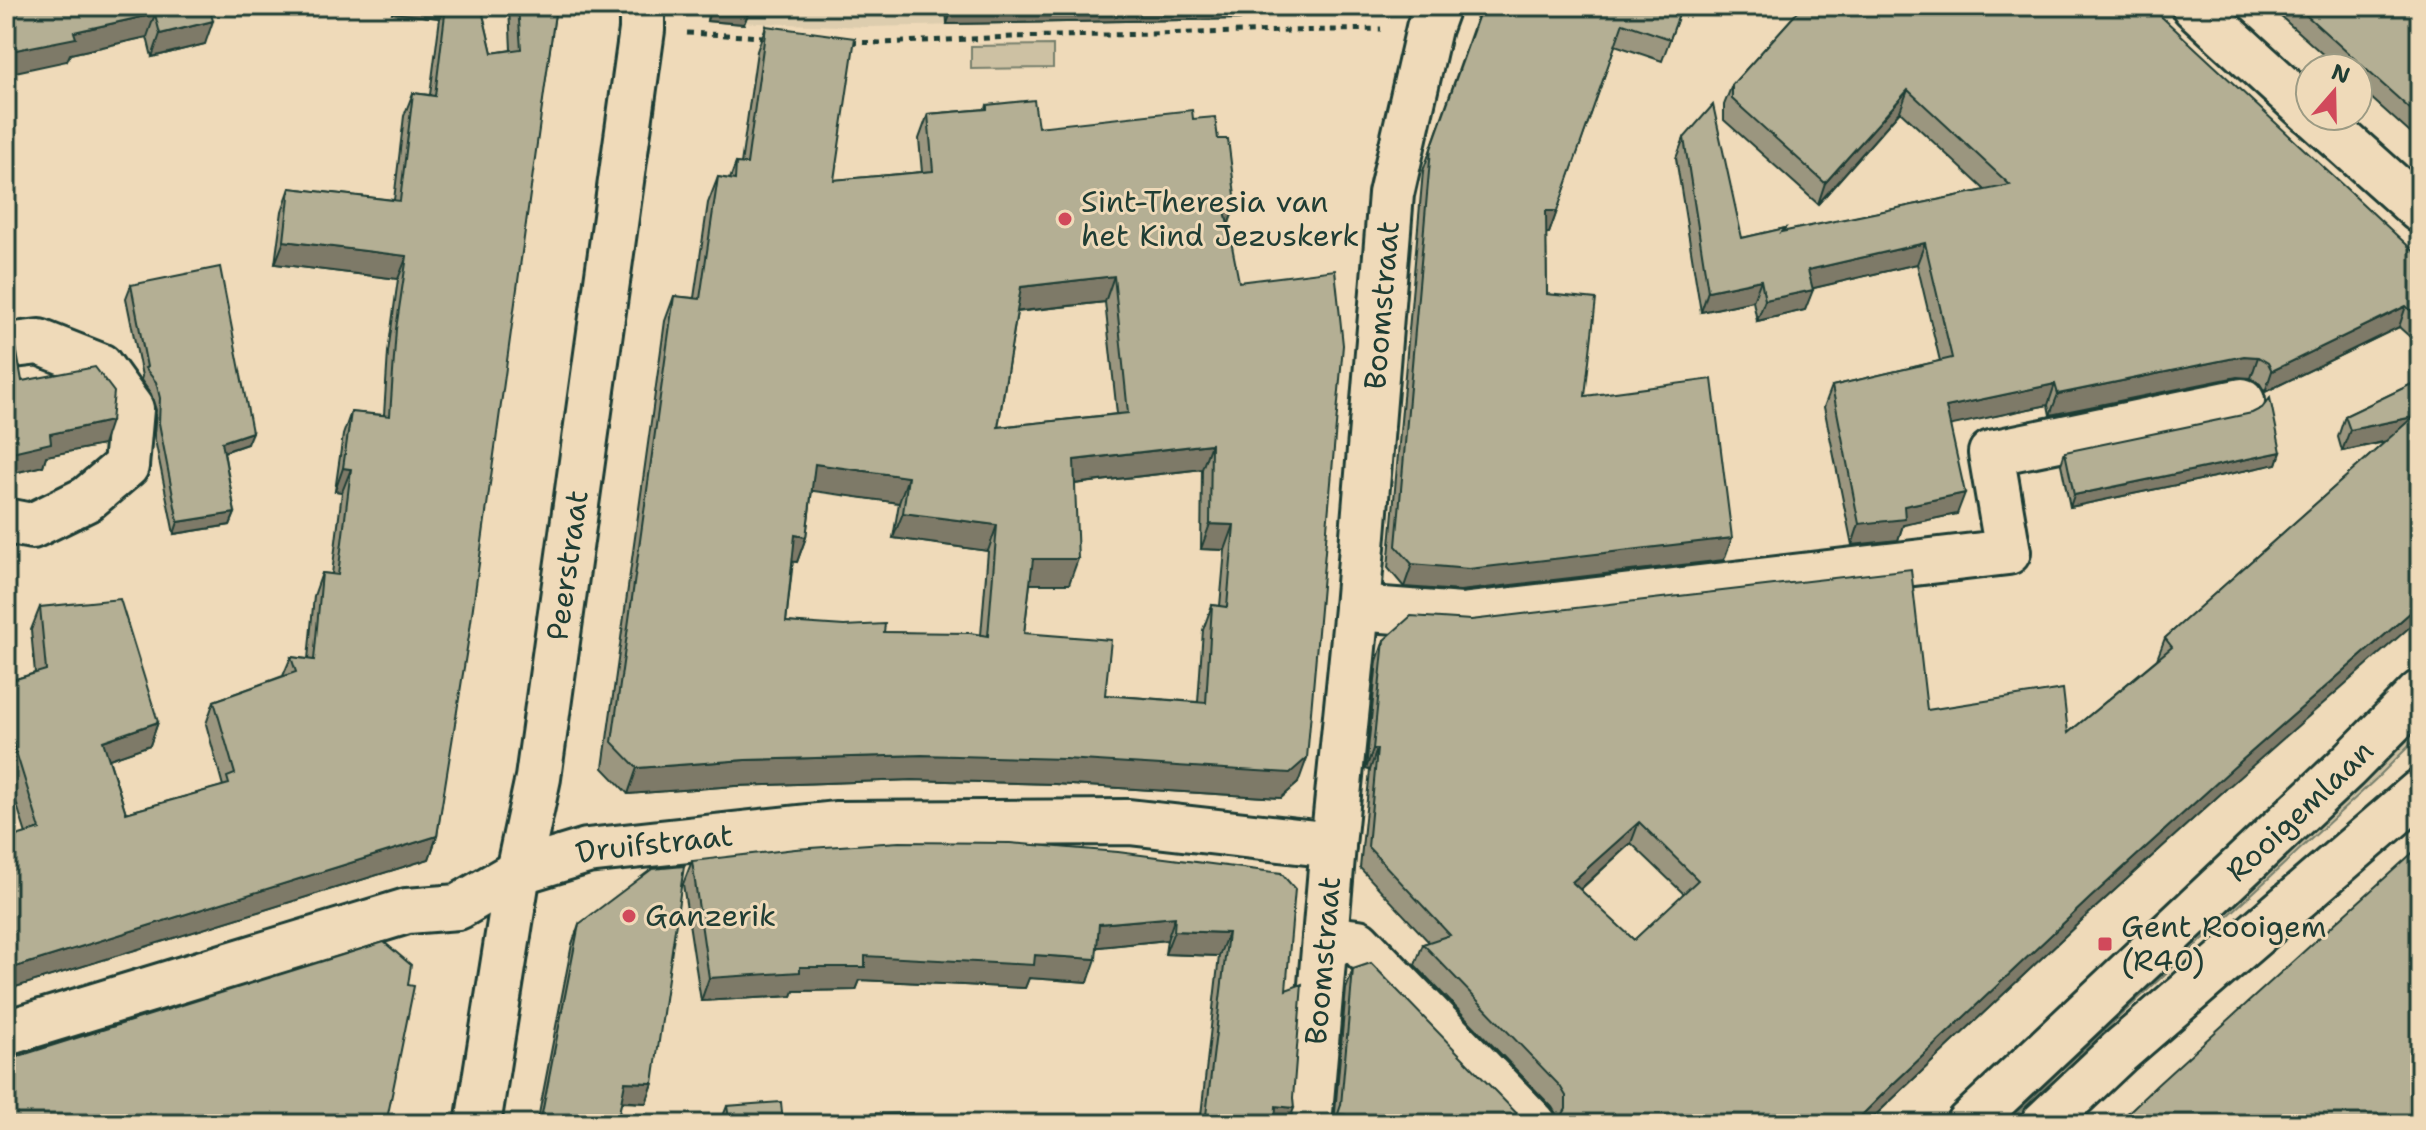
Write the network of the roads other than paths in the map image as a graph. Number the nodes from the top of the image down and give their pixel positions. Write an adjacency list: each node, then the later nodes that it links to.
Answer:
1 (2194, 6): 4 (street)
2 (1433, 17): 10 (street, Boomstraat)
3 (642, 18): 14 (street, Peerstraat)
4 (2294, 97)
5 (2334, 132): 6 (street)
6 (2416, 199)
7 (6, 346): 9 (street)
8 (2242, 401): 10 (street)
9 (6, 521)
10 (1357, 608): 13 (street, Boomstraat)
11 (2420, 693): 20 (street, Rooigemlaan)
12 (2420, 792): 21 (street, Rooigemlaan)
13 (1333, 845): 14 (street, Druifstraat); 15 (street, Boomstraat)
14 (518, 872): 16 (street, Druifstraat); 17 (street, Peerstraat)
15 (1325, 938): 18 (street, Boomstraat); 19 (street)
16 (6, 1033)
17 (478, 1124)
18 (1309, 1124)
19 (1534, 1124)
20 (1968, 1124)
21 (2043, 1124)

